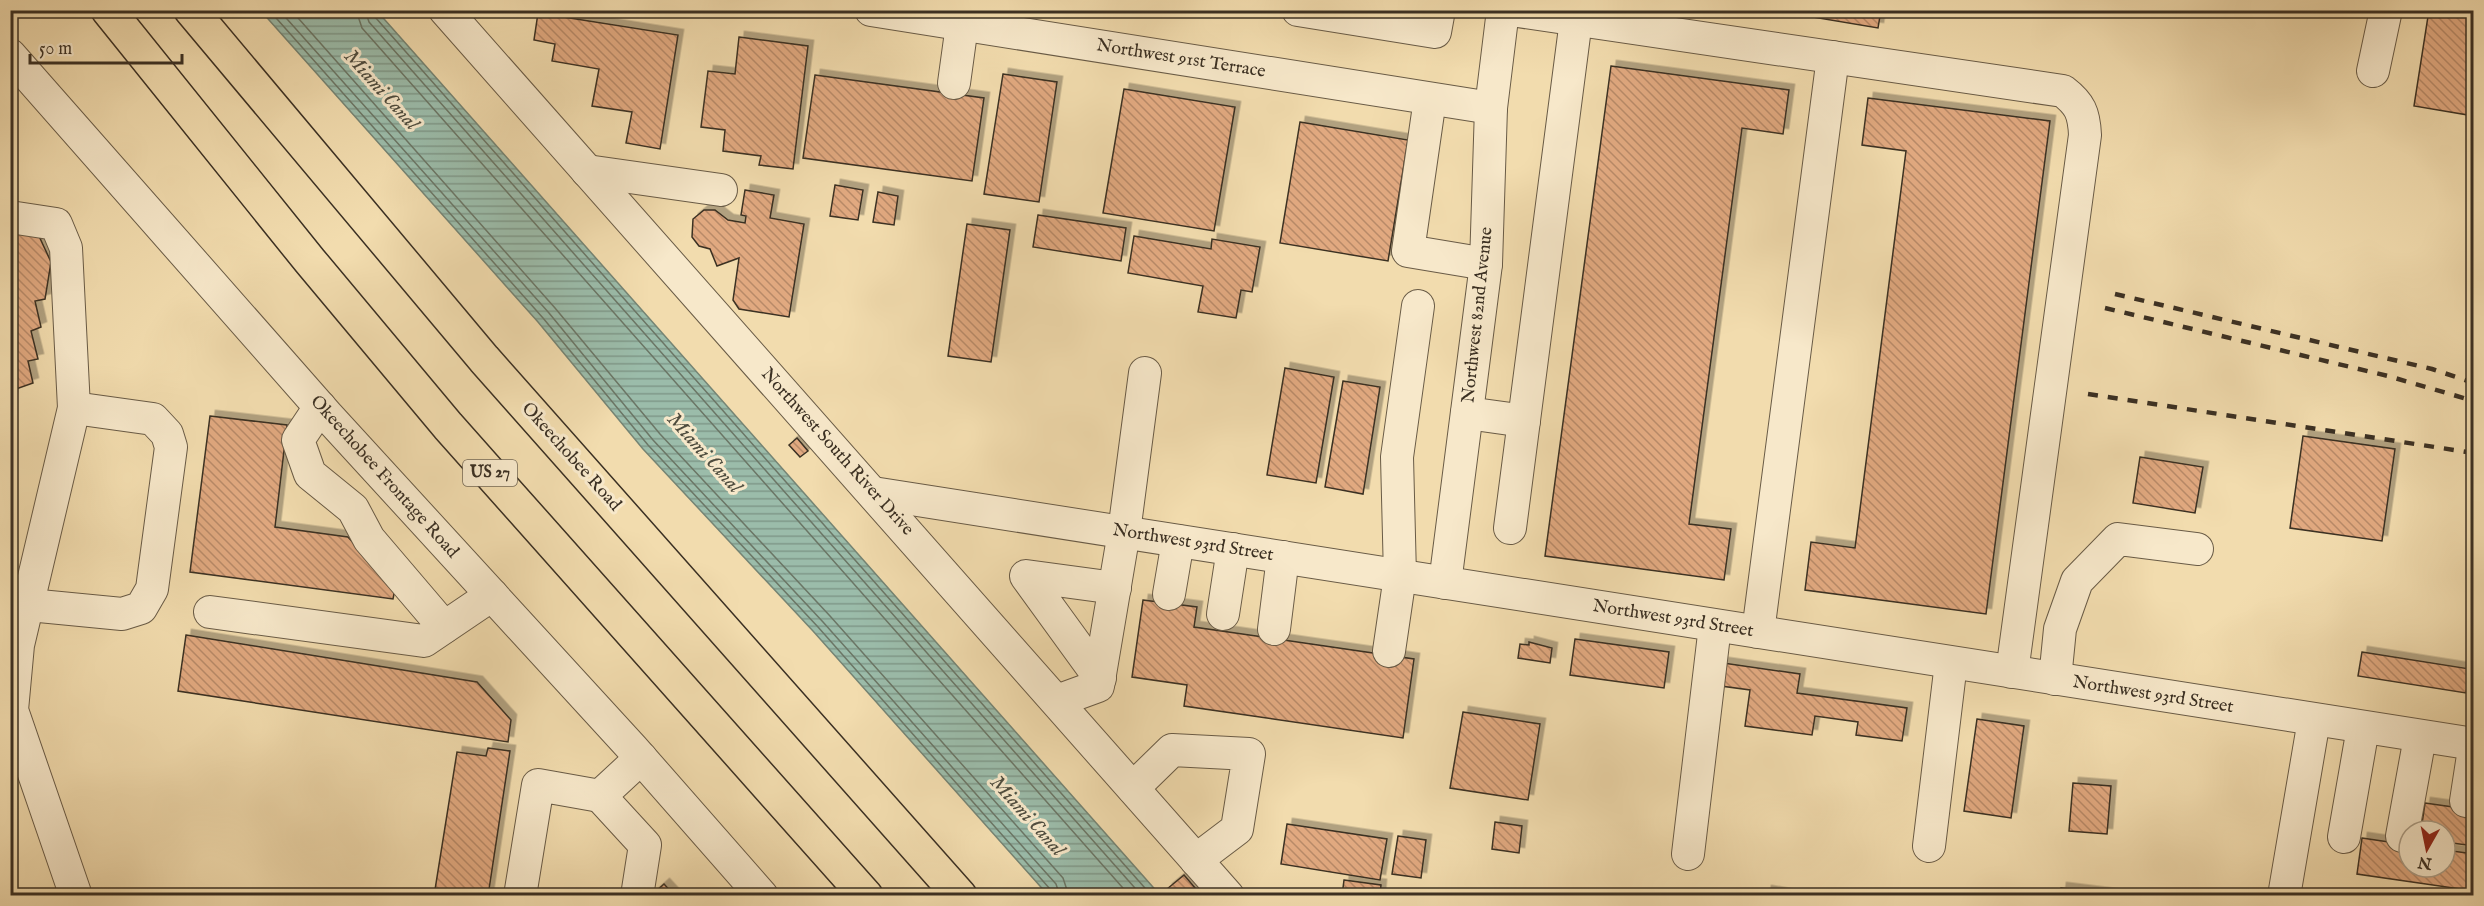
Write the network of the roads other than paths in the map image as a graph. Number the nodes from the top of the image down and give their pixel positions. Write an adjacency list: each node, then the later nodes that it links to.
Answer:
1 (110, 10): 74 (highway, US 27)
2 (191, 10): 66 (highway, Okeechobee Road)
3 (445, 10): 18 (street, Northwest South River Drive)
4 (871, 10): 11 (street, Northwest 91st Terrace)
5 (1298, 10): 6 (street)
6 (1439, 10)
7 (1503, 10): 17 (street, Northwest 82nd Avenue)
8 (1511, 10): 10 (street)
9 (2386, 10): 14 (street)
10 (1576, 20): 13 (street); 27 (street)
11 (962, 25): 15 (street); 16 (street, Northwest 91st Terrace)
12 (10, 55): 24 (street, Okeechobee Frontage Road)
13 (1833, 57): 48 (street); 51 (street)
14 (2373, 71)
15 (954, 83)
16 (1430, 99): 17 (street, Northwest 91st Terrace); 21 (street)
17 (1491, 108): 21 (street, Northwest 82nd Avenue)
18 (587, 171): 19 (street); 29 (street, Northwest South River Drive)
19 (722, 190)
20 (10, 217): 25 (street)
21 (1486, 264): 26 (street, Northwest 82nd Avenue)
22 (1418, 306): 37 (street)
23 (1145, 373): 32 (street)
24 (320, 407): 28 (street, Okeechobee Frontage Road); 30 (street)
25 (74, 408): 42 (street); 42 (street)
26 (1467, 413): 27 (street); 38 (street, Northwest 82nd Avenue)
27 (1524, 421): 31 (street)
28 (381, 474): 30 (street); 41 (street, Okeechobee Frontage Road)
29 (873, 493): 32 (street, Northwest 93rd Street); 54 (street, Northwest South River Drive)
30 (353, 509): 46 (street)
31 (1510, 528)
32 (1124, 532): 33 (street, Northwest 93rd Street); 39 (street)
33 (1178, 541): 34 (street, Northwest 93rd Street); 40 (street)
34 (1233, 549): 36 (street, Northwest 93rd Street); 44 (street)
35 (2197, 549): 53 (street)
36 (1283, 557): 37 (street, Northwest 93rd Street); 47 (street)
37 (1400, 576): 38 (street, Northwest 93rd Street); 49 (street)
38 (1445, 583): 45 (street, Northwest 93rd Street)
39 (1115, 588): 52 (street); 52 (street)
40 (1169, 594)
41 (492, 595): 46 (street); 60 (street, Okeechobee Frontage Road)
42 (29, 605): 70 (street)
43 (210, 612): 46 (street)
44 (1223, 614)
45 (1714, 626): 48 (street, Northwest 93rd Street); 68 (street)
46 (444, 627)
47 (1274, 629)
48 (1758, 632): 50 (street, Northwest 93rd Street)
49 (1389, 651)
50 (1951, 663): 51 (street, Northwest 93rd Street); 67 (street)
51 (2012, 672): 53 (street, Northwest 93rd Street)
52 (1100, 678): 54 (street)
53 (2055, 679): 55 (street, Northwest 93rd Street)
54 (1057, 701): 61 (street, Northwest South River Drive)
55 (2314, 720): 56 (street, Northwest 93rd Street); 78 (street)
56 (2363, 728): 57 (street, Northwest 93rd Street); 65 (street)
57 (2420, 737): 58 (street, Northwest 93rd Street); 64 (street)
58 (2474, 744)
59 (2474, 749): 63 (street)
60 (641, 758): 62 (street); 73 (street, Okeechobee Frontage Road)
61 (1133, 788): 69 (street, Northwest South River Drive); 69 (street)
62 (600, 796): 71 (street); 72 (street)
63 (2466, 801)
64 (2405, 819)
65 (2344, 837)
66 (908, 839): 75 (highway); 76 (highway, Okeechobee Road)
67 (1929, 846)
68 (1688, 854)
69 (1196, 860): 77 (street, Northwest South River Drive)
70 (76, 896)
71 (520, 896)
72 (637, 896)
73 (762, 896)
74 (866, 896)
75 (951, 896)
76 (960, 896)
77 (1228, 896)
78 (2284, 896)

